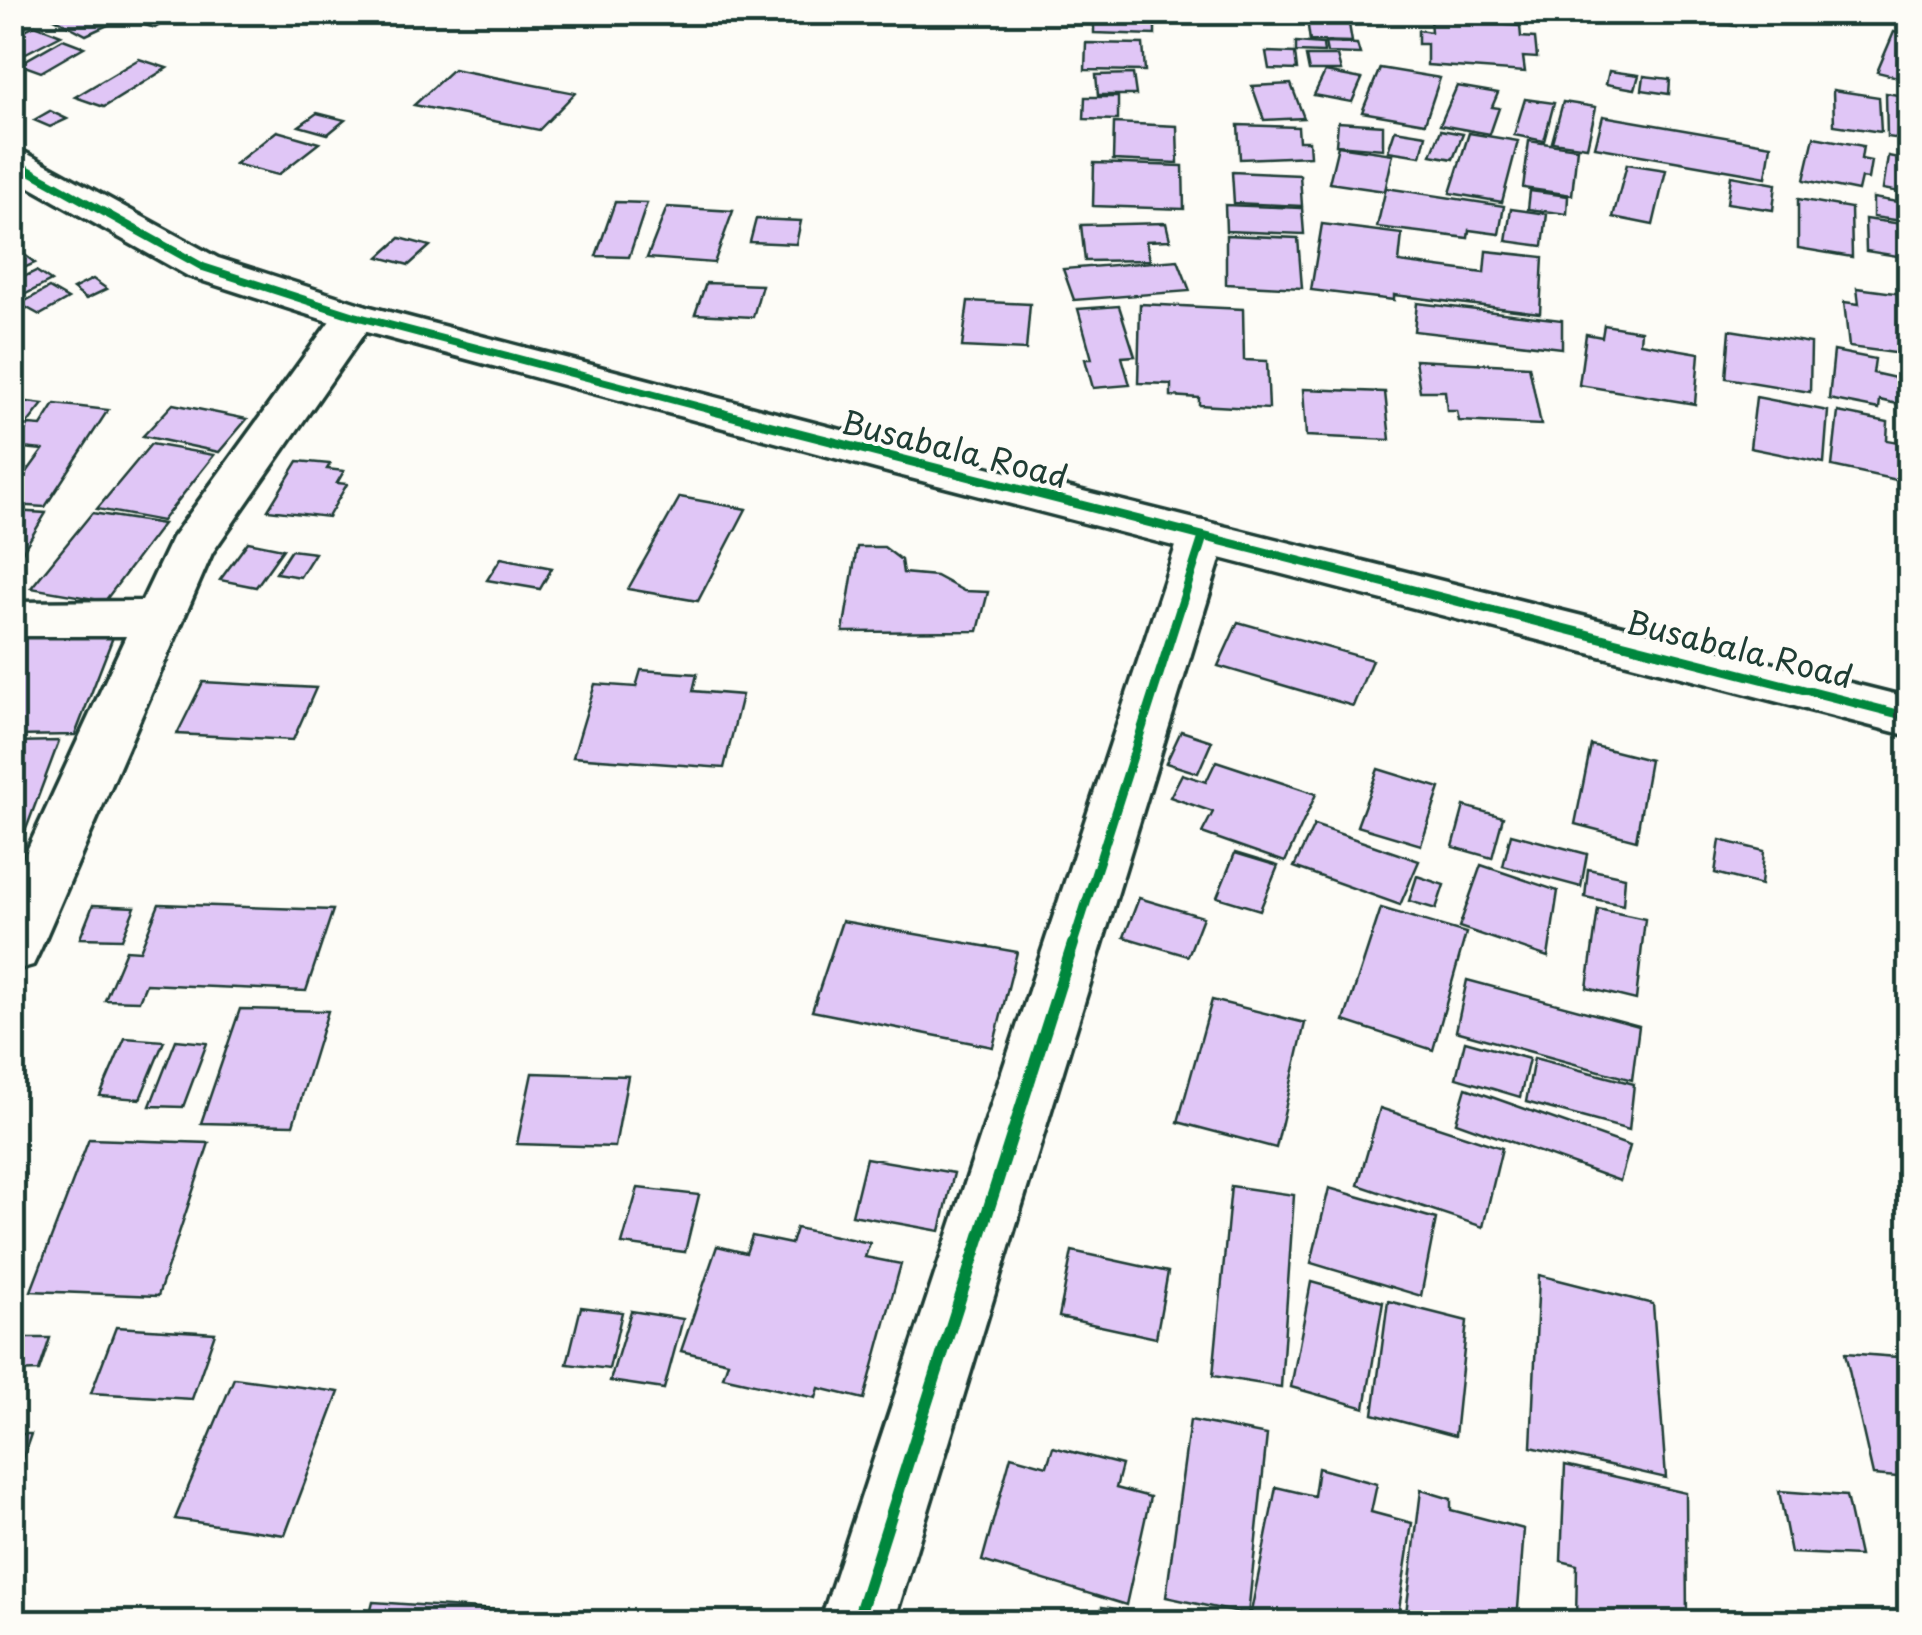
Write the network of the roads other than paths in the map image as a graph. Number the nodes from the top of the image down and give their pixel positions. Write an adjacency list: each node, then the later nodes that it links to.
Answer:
1 (12, 161): 2 (street, Busabala Road)
2 (355, 316): 3 (street, Busabala Road); 4 (street)
3 (1203, 537): 6 (street, Busabala Road); 9 (street)
4 (159, 618): 5 (street); 7 (street)
5 (12, 619)
6 (1910, 717)
7 (32, 860): 8 (street)
8 (12, 948)
9 (857, 1622)

